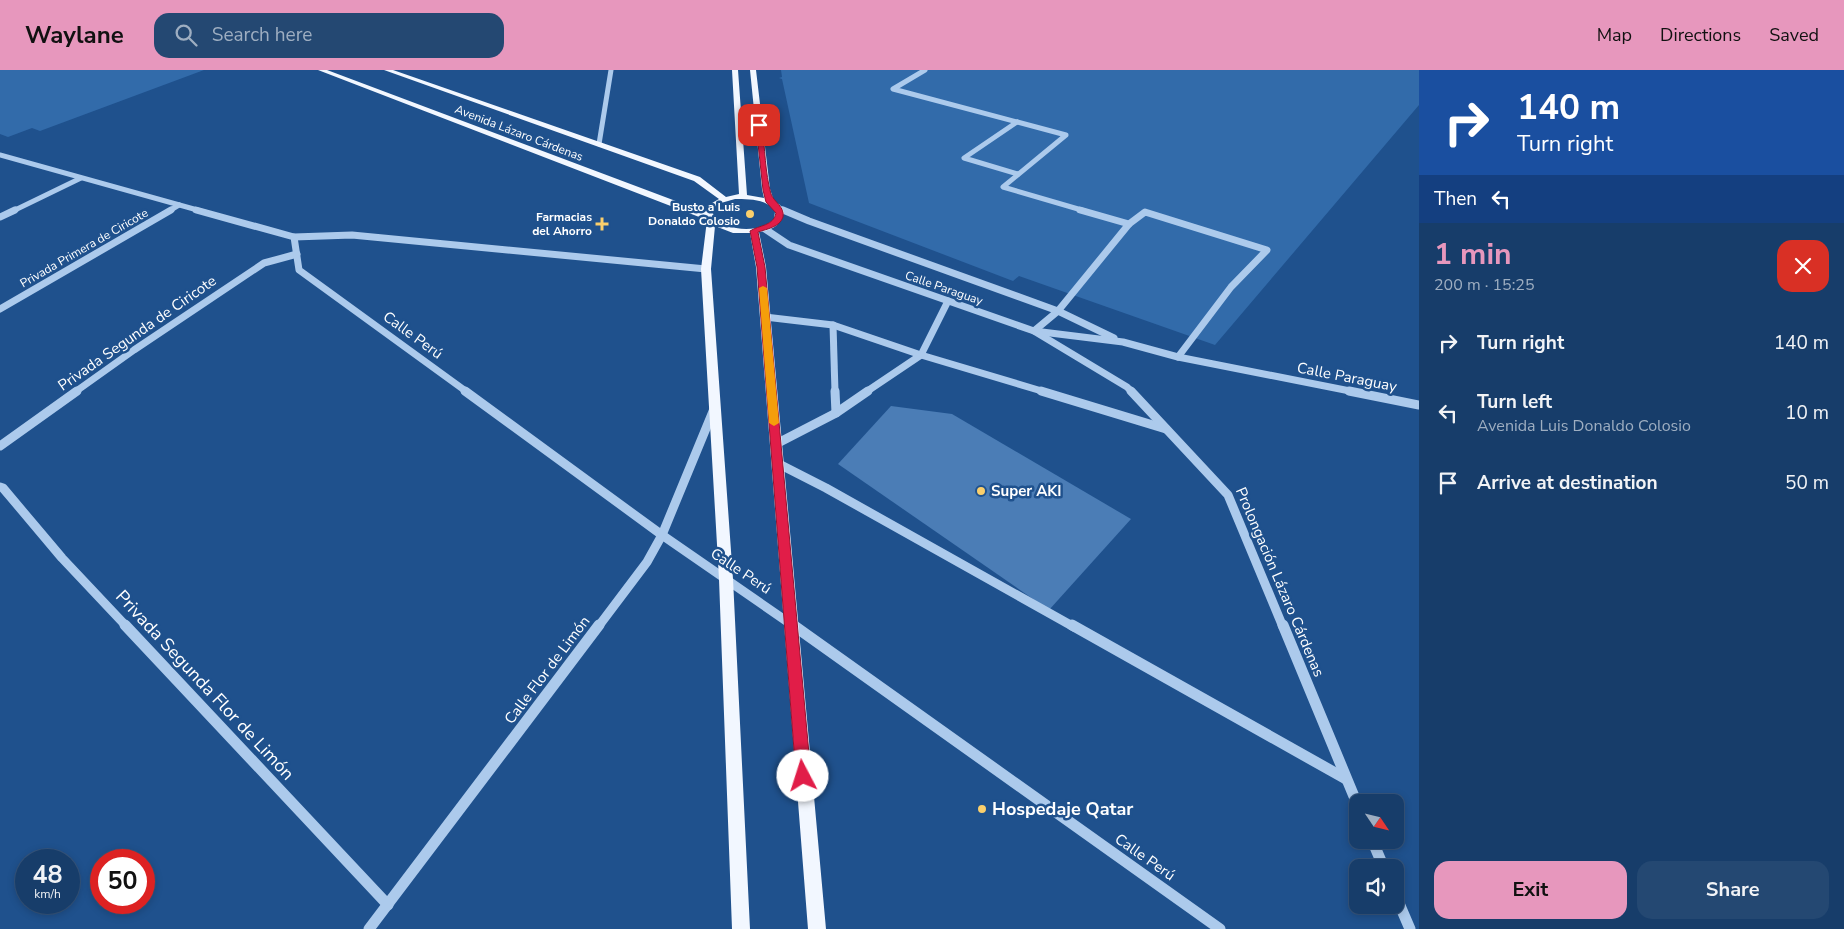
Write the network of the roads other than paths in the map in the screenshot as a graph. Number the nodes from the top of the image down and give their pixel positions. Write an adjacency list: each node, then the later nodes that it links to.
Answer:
1 (321, 70): 17 (main road, Avenida Lázaro Cárdenas)
2 (387, 70): 8 (main road, Avenida Lázaro Cárdenas)
3 (611, 70): 8 (street)
4 (735, 70): 12 (main road)
5 (753, 70): 14 (main road)
6 (925, 70): 7 (street)
7 (1017, 122): 10 (street); 10 (street)
8 (599, 144): 13 (main road, Avenida Lázaro Cárdenas)
9 (0, 155): 11 (street)
10 (1018, 174): 18 (street)
11 (81, 178): 15 (street); 16 (street)
12 (743, 196): 13 (main road); 14 (main road)
13 (724, 199): 17 (main road)
14 (773, 204): 19 (main road); 25 (street, Calle Paraguay)
15 (179, 205): 20 (street); 24 (street, Privada Primera de Ciricote)
16 (0, 217)
17 (710, 219): 19 (main road, Avenida Lázaro Cárdenas); 22 (main road)
18 (1129, 224): 25 (street); 31 (street)
19 (759, 230): 23 (street, Calle Paraguay); 26 (main road)
20 (294, 237): 21 (street, Calle Perú); 22 (street)
21 (297, 254): 37 (street, Privada Segunda de Ciricote); 40 (street, Calle Perú)
22 (706, 269): 33 (main road)
23 (948, 301): 28 (street, Calle Paraguay); 30 (street)
24 (0, 309)
25 (1058, 311): 28 (street); 29 (street, Calle Paraguay)
26 (765, 317): 27 (street); 36 (main road)
27 (833, 325): 30 (street); 34 (street)
28 (1034, 331): 29 (street, Calle Paraguay); 35 (street, Prolongación Lázaro Cárdenas)
29 (1124, 342): 31 (street, Calle Paraguay)
30 (921, 355): 34 (street); 35 (street)
31 (1178, 357): 32 (street, Calle Paraguay)
32 (1419, 405)
33 (714, 409): 40 (street, Calle Flor de Limón); 41 (main road)
34 (836, 413): 36 (street)
35 (1166, 429): 43 (street, Prolongación Lázaro Cárdenas)
36 (776, 444): 38 (main road)
37 (0, 446)
38 (777, 463): 42 (main road); 43 (street)
39 (1, 488): 45 (street, Privada Segunda Flor de Limón)
40 (662, 536): 41 (street, Calle Perú); 45 (street, Calle Flor de Limón)
41 (726, 579): 42 (street, Calle Perú); 48 (main road)
42 (790, 622): 49 (main road); 50 (street, Calle Perú)
43 (1346, 779): 44 (street, Prolongación Lázaro Cárdenas)
44 (1353, 794)
45 (388, 905): 47 (street, Calle Flor de Limón)
46 (1404, 914): 51 (street)
47 (369, 929)
48 (741, 929)
49 (816, 929)
50 (1220, 929)
51 (1410, 929)

